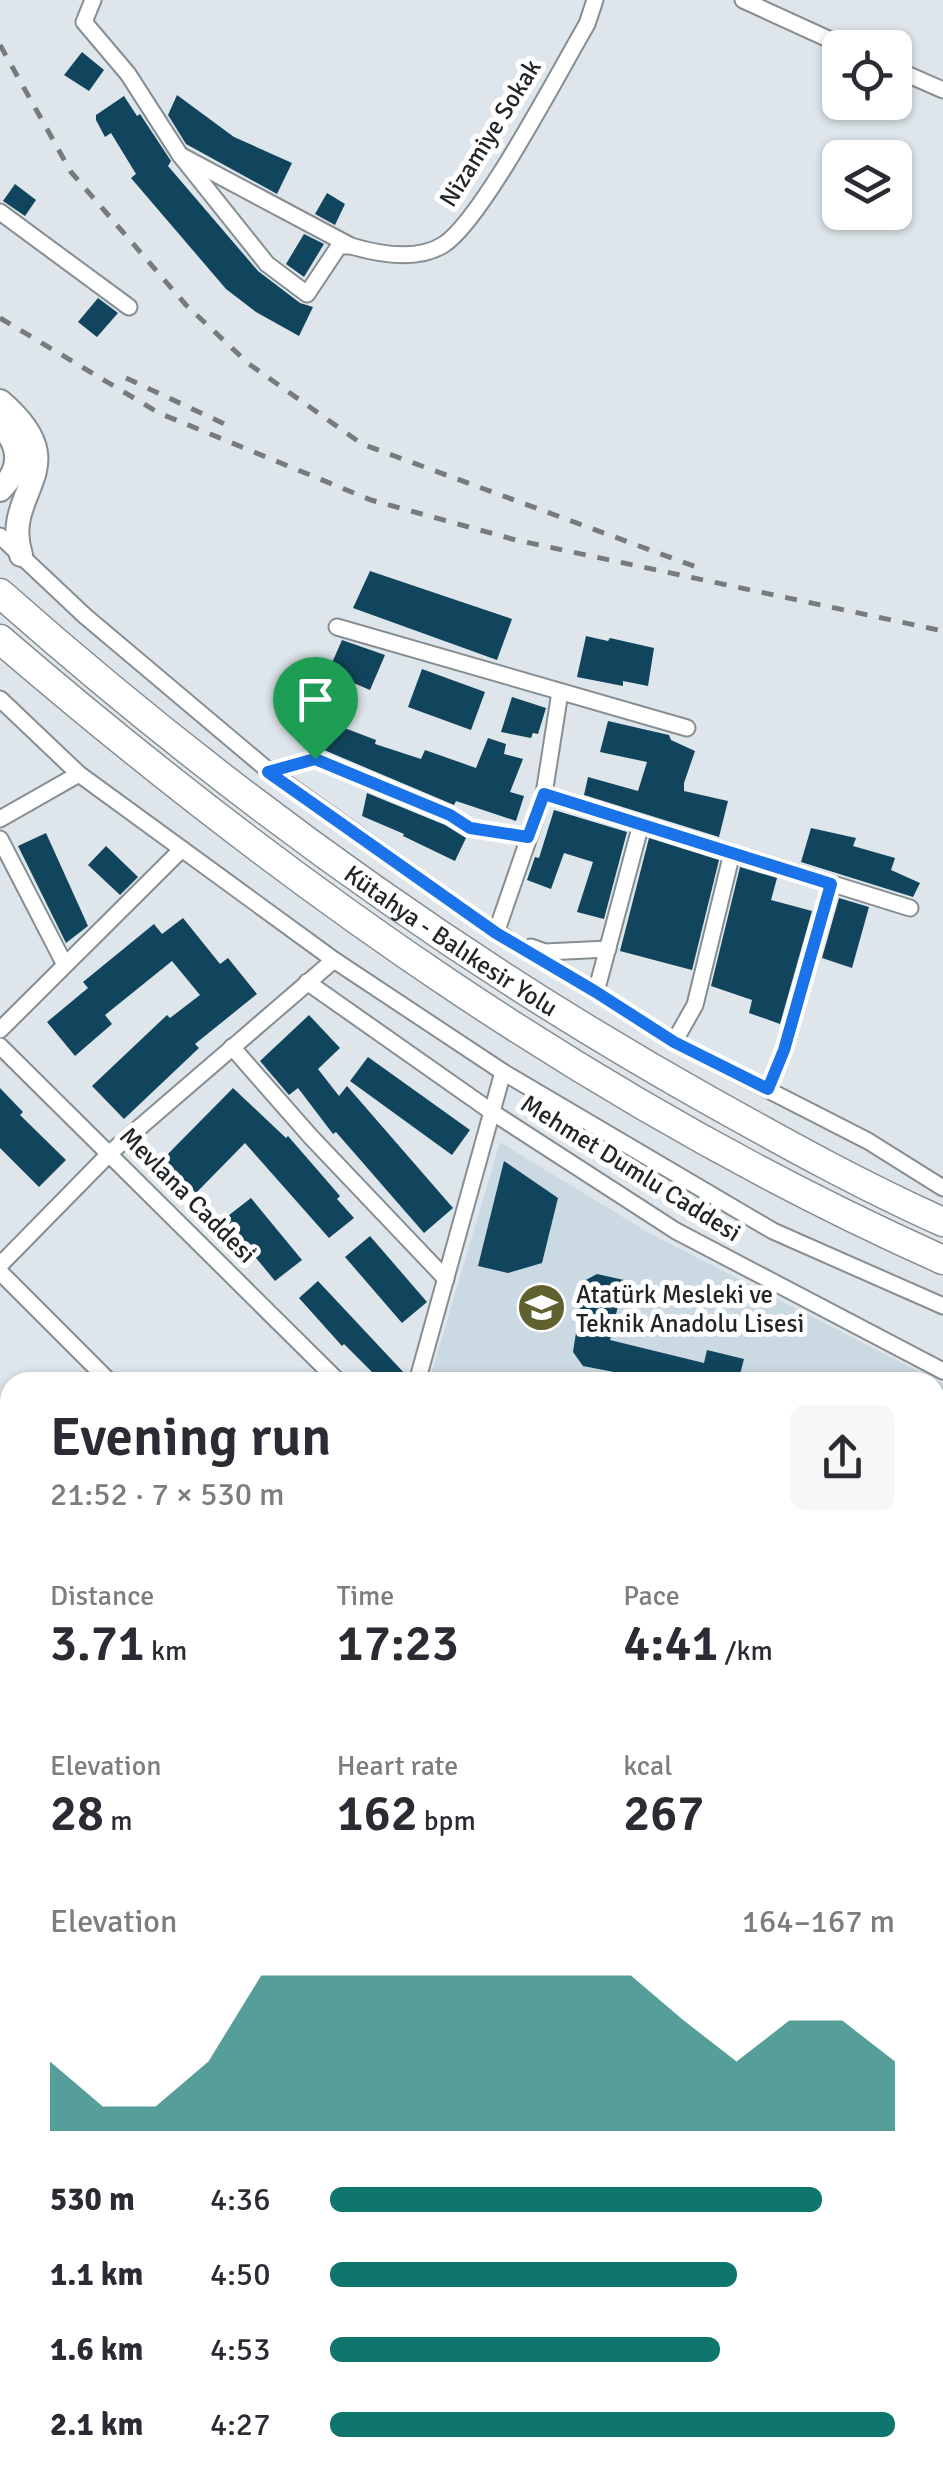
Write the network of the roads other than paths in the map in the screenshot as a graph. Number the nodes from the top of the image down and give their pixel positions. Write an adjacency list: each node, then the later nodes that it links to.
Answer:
1 (92, 0): 7 (street)
2 (595, 0): 9 (street, Nizamiye Sokak)
3 (743, 0): 4 (street)
4 (822, 36)
5 (912, 76): 6 (street)
6 (943, 90)
7 (180, 155): 9 (street, Nizamiye Sokak); 9 (street)
8 (0, 212): 10 (street)
9 (352, 246)
10 (130, 307)
11 (0, 401): 15 (main road)
12 (0, 424): 13 (main road)
13 (0, 490)
14 (0, 536): 15 (street)
15 (20, 555): 22 (street)
16 (0, 593): 48 (highway, Kütahya - Balıkesir Yolu)
17 (337, 627): 19 (street)
18 (0, 639): 51 (highway, Kütahya - Balıkesir Yolu)
19 (560, 692): 21 (street); 24 (street)
20 (0, 699): 23 (street)
21 (687, 728)
22 (268, 772): 27 (street); 33 (street)
23 (79, 774): 25 (street); 29 (street)
24 (544, 794): 26 (street); 27 (street)
25 (0, 819)
26 (641, 824): 30 (street); 34 (street)
27 (528, 837): 33 (street)
28 (0, 839): 36 (street)
29 (182, 848): 35 (street); 36 (street)
30 (732, 853): 31 (street); 40 (street)
31 (831, 884): 32 (street); 44 (street)
32 (910, 908)
33 (496, 933): 34 (street); 38 (street)
34 (608, 949): 38 (street)
35 (334, 960): 37 (street); 43 (street)
36 (65, 965): 39 (street)
37 (307, 982): 42 (street); 45 (street, Mehmet Dumlu Caddesi)
38 (596, 992): 40 (street)
39 (0, 1030)
40 (674, 1042): 44 (street)
41 (0, 1046): 47 (street, Mevlana Caddesi)
42 (232, 1048): 47 (street); 53 (street)
43 (503, 1072): 45 (street); 54 (street)
44 (768, 1089): 46 (street)
45 (492, 1112): 53 (street); 55 (street, Mehmet Dumlu Caddesi)
46 (823, 1120): 48 (street); 49 (street)
47 (110, 1152): 52 (street); 57 (street, Mevlana Caddesi)
48 (806, 1154): 50 (highway, Kütahya - Balıkesir Yolu)
49 (943, 1185)
50 (943, 1222)
51 (943, 1260)
52 (0, 1268): 56 (street)
53 (446, 1279): 58 (street)
54 (943, 1306)
55 (943, 1371)
56 (100, 1372)
57 (329, 1372)
58 (420, 1372)

